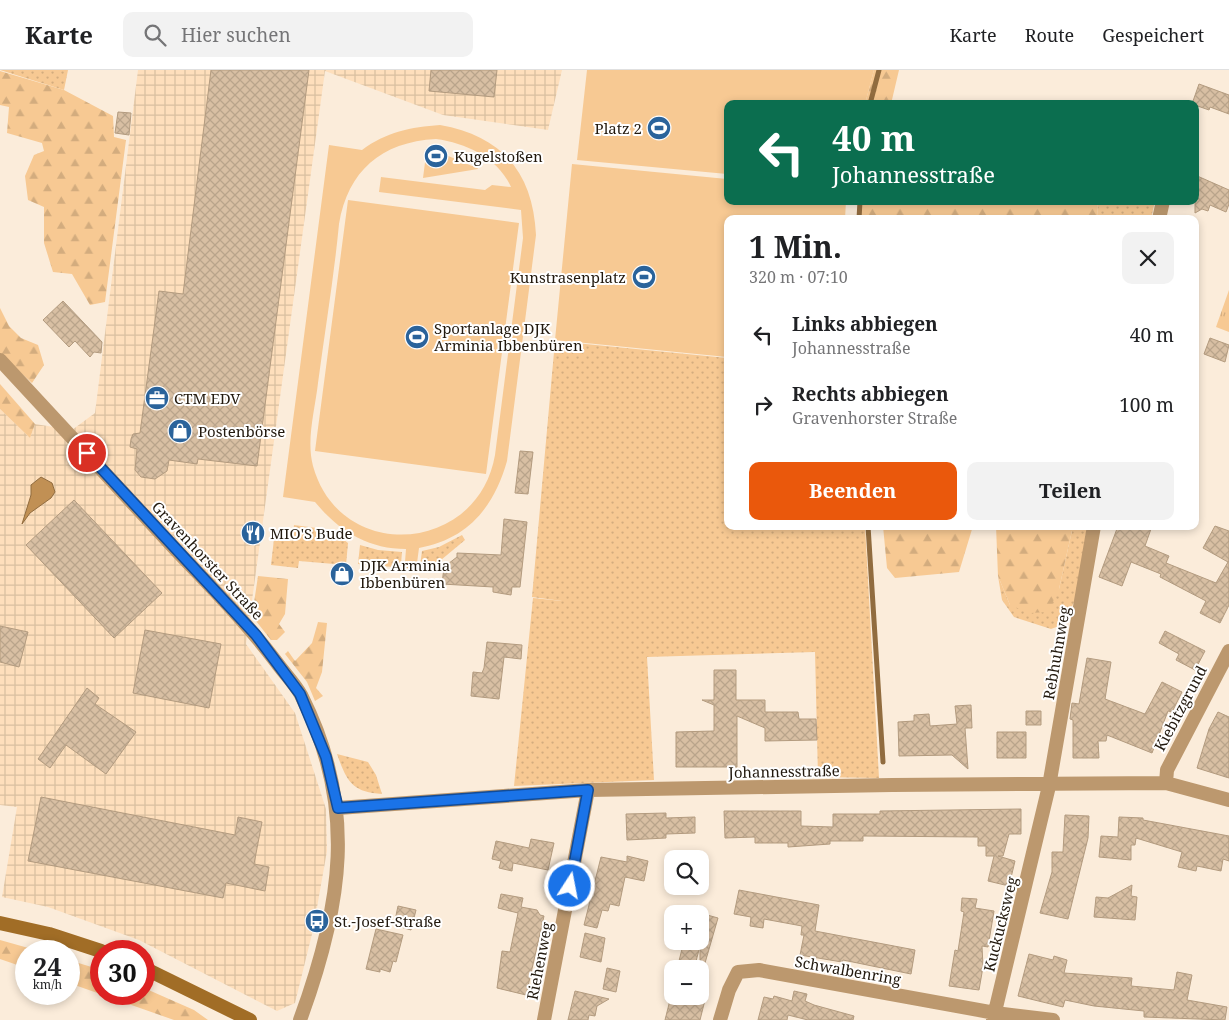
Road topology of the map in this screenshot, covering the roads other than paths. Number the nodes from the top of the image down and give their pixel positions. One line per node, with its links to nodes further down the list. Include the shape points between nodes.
1 (0, 360): 8 (street, Gravenhorster Straße, via 256,635 300,694 326,757)
2 (1093, 530): 5 (street, Rebhuhnweg)
3 (1229, 650): 4 (street, Kiebitzgrund, via 1167,770)
4 (1166, 783): 5 (street, Johannesstraße); 7 (street, Johannesstraße)
5 (1049, 786): 6 (street, Johannesstraße); 12 (street, Kuckucksweg)
6 (588, 790): 8 (street, Johannesstraße); 15 (street, Riehenweg)
7 (1229, 800)
8 (338, 808): 14 (street, Gravenhorster Straße, via 339,854 330,923)
9 (0, 923): 10 (main road, via 49,934)
10 (90, 948)
11 (155, 973): 13 (main road)
12 (994, 1016): 16 (street, Schwalbenring, via 759,970 738,972); 17 (street)
13 (250, 1020)
14 (300, 1020)
15 (544, 1020)
16 (720, 1020)
17 (1053, 1020)

